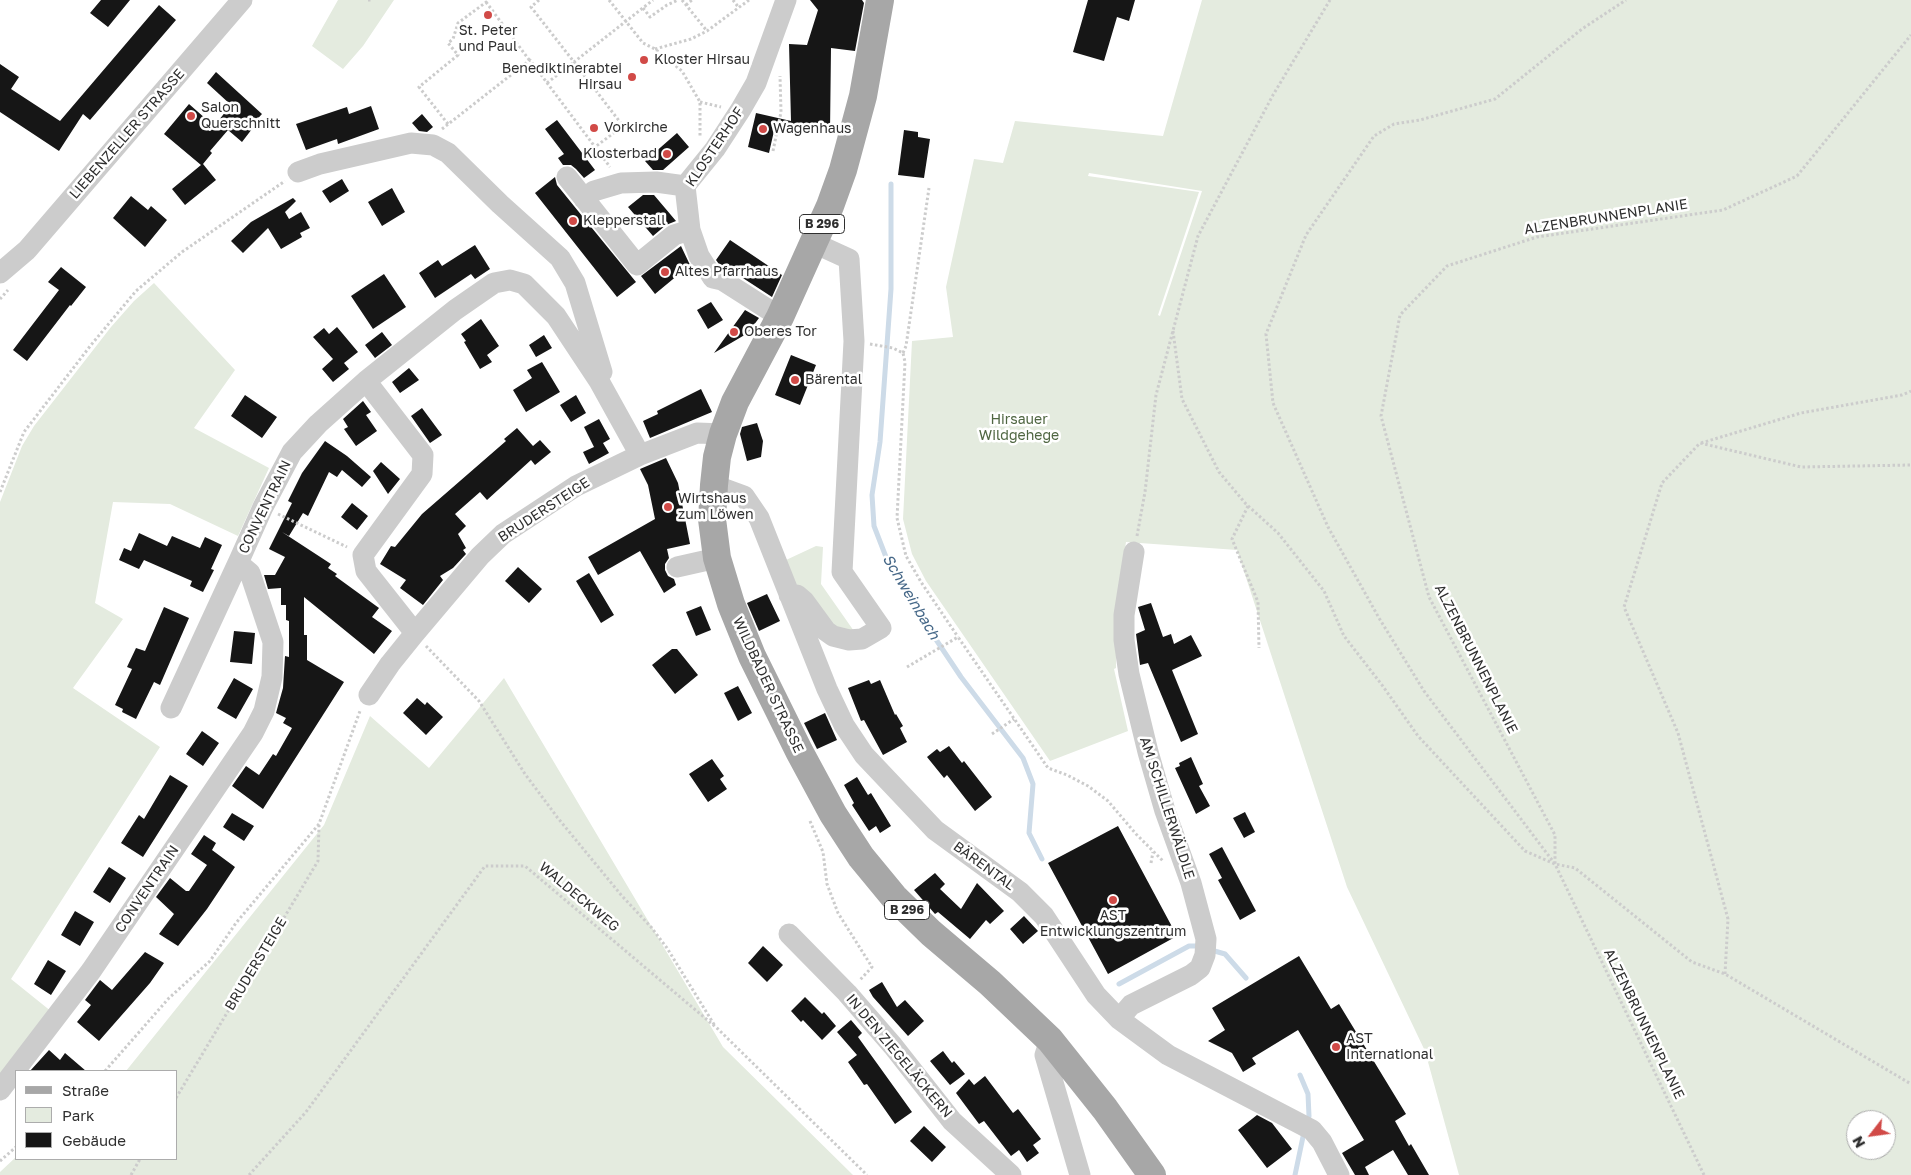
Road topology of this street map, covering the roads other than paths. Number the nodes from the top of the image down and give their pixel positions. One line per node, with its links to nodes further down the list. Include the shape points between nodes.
1 (242, 0): 10 (street, LIEBENZELLER STRASSE, via 27,250)
2 (786, 0): 6 (street, KLOSTERHOF, via 756,83)
3 (880, 0): 9 (main road, WILDBADER STRASSE / B 296, via 870,64 852,135 833,197)
4 (298, 172): 13 (street, via 412,143 433,145 448,153 560,258 575,283 586,316 603,376)
5 (567, 177): 7 (street)
6 (685, 186): 7 (street, via 620,182 594,191); 8 (street, KLOSTERHOF)
7 (584, 199): 8 (street, via 637,265 674,235)
8 (690, 230): 11 (street, KLOSTERHOF, via 699,256 713,278 722,280)
9 (814, 243): 11 (main road, WILDBADER STRASSE / B 296); 21 (street, via 849,259 854,341 842,572 880,628 862,640 834,636 804,600)
10 (3, 269)
11 (780, 317): 14 (main road, WILDBADER STRASSE / B 296, via 735,402)
12 (366, 381): 13 (street, CONVENTRAIN, via 486,288 510,280 524,284 556,316); 19 (street, CONVENTRAIN, via 292,452); 22 (street, via 423,455 422,474 363,555 366,571)
13 (599, 381): 15 (street, CONVENTRAIN)
14 (723, 434): 15 (street, BRUDERSTEIGE, via 698,433); 16 (main road, WILDBADER STRASSE / B 296)
15 (640, 455): 22 (street, BRUDERSTEIGE, via 576,486 503,534 480,556)
16 (714, 486): 18 (main road, WILDBADER STRASSE / B 296, via 712,519); 21 (street, BÄRENTAL, via 744,496 758,518)
17 (1134, 552): 26 (street, AM SCHILLERWÄLDLE, via 1124,615 1129,674 1165,810 1191,882 1205,947 1200,968 1131,1004)
18 (717, 558): 20 (street); 27 (main road, WILDBADER STRASSE / B 296, via 752,656 799,752 861,857 918,921)
19 (238, 563): 24 (street); 28 (street, CONVENTRAIN, via 250,572 273,642 272,677 264,710 253,732 91,971)
20 (677, 567)
21 (788, 594): 26 (street, BÄRENTAL, via 827,689 844,725 864,755 935,830 1020,892 1044,916 1096,995)
22 (419, 638): 23 (street, BRUDERSTEIGE, via 390,664)
23 (369, 696)
24 (171, 708)
25 (789, 934): 31 (street, IN DEN ZIEGELÄCKERN, via 894,1046 952,1121)
26 (1119, 1019): 34 (street, BÄRENTAL, via 1168,1055 1306,1126 1322,1142)
27 (1050, 1040): 32 (street, via 1045,1055); 33 (main road, WILDBADER STRASSE / B 296)
28 (15, 1070)
29 (15, 1070): 30 (street, CONVENTRAIN)
30 (0, 1090)
31 (1011, 1175)
32 (1080, 1175)
33 (1152, 1175)
34 (1339, 1175)

